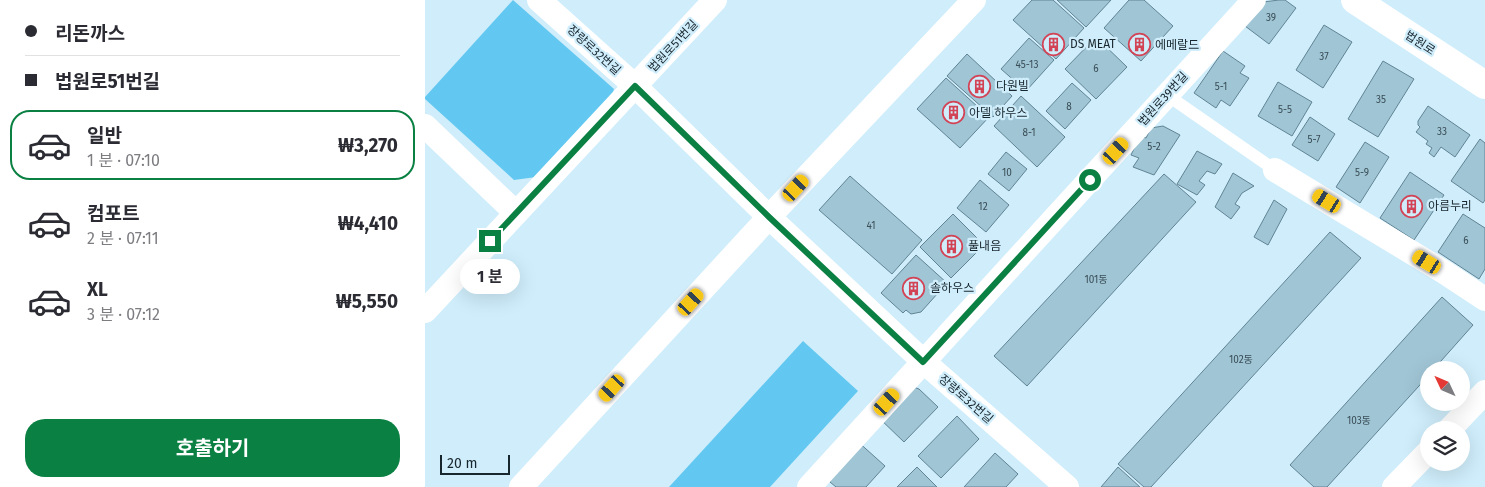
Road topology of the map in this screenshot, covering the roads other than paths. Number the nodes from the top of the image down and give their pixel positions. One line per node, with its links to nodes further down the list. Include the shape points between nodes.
1 (539, 0): 6 (street, 장량로32번길)
2 (715, 0): 6 (street, 법원로51번길)
3 (974, 0): 12 (street)
4 (1254, 0): 8 (street, 법원로39번길)
5 (1355, 0): 7 (main road, 법원로)
6 (635, 86): 11 (street, 법원로51번길); 12 (street, 장량로32번길)
7 (1485, 86)
8 (1167, 95): 10 (lane); 15 (street, 법원로39번길)
9 (425, 126): 11 (street)
10 (1275, 170): 13 (street)
11 (516, 213): 14 (street, 법원로51번길)
12 (769, 217): 15 (street, 장량로32번길); 20 (street)
13 (1485, 299)
14 (425, 311)
15 (923, 362): 19 (street, 법원로39번길); 21 (street, 장량로32번길)
16 (1485, 392): 17 (street)
17 (1458, 421)
18 (1420, 460): 22 (street)
19 (813, 486)
20 (521, 487)
21 (1067, 487)
22 (1394, 487)

